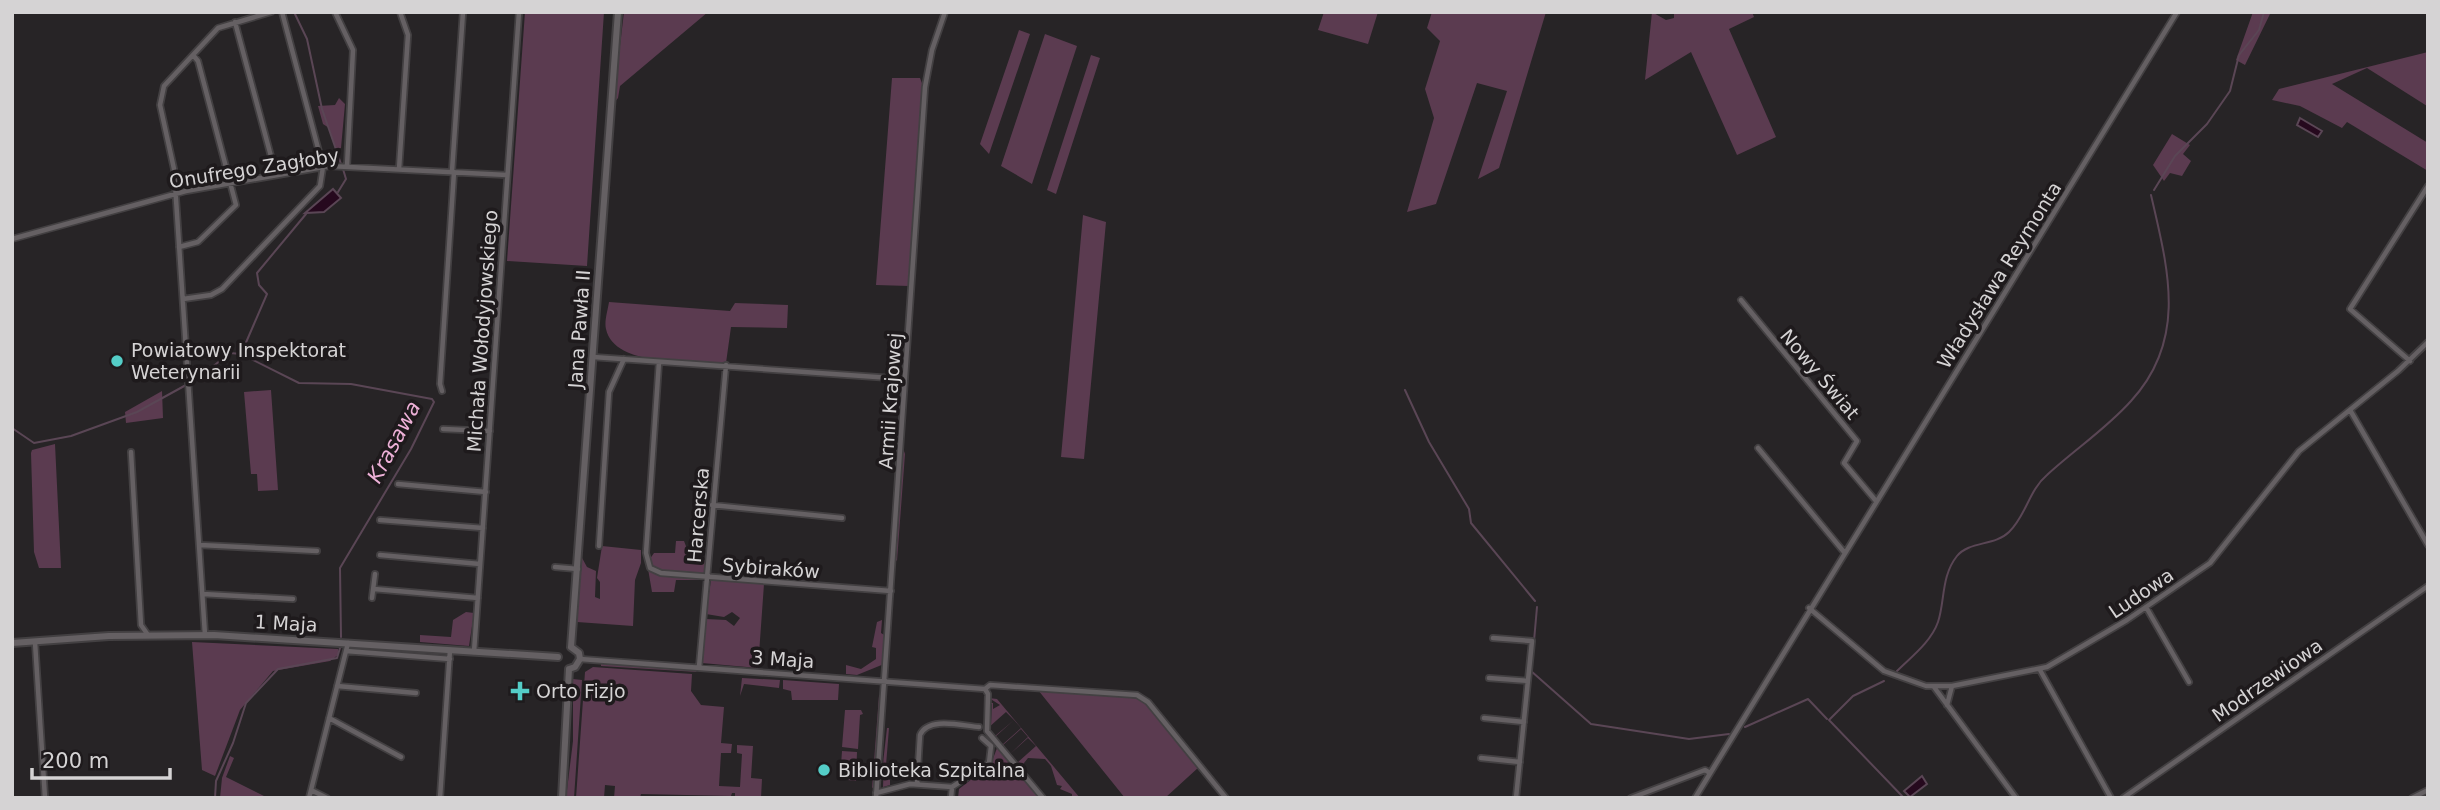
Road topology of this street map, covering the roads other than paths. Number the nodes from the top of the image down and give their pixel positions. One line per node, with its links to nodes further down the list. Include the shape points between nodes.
1 (271, 12): 10 (street)
2 (282, 12): 13 (street)
3 (335, 12): 12 (street, via 353,50)
4 (400, 12): 14 (street, via 408,35)
5 (463, 12): 15 (street)
6 (519, 12): 16 (street, Michała Wołodyjowskiego)
7 (618, 12): 26 (main road, Jana Pawła II)
8 (944, 12): 31 (street, Armii Krajowej, via 926,79)
9 (2177, 12): 40 (street, Władysława Reymonta)
10 (235, 22): 11 (street, via 214,31); 17 (street)
11 (193, 55): 18 (street); 20 (street, via 170,78 160,97)
12 (344, 166): 13 (street, Onufrego Zagłoby); 14 (street, Onufrego Zagłoby)
13 (323, 167): 17 (street, Onufrego Zagłoby); 23 (street, via 320,186 313,195 222,289)
14 (399, 169): 15 (street, Onufrego Zagłoby)
15 (453, 172): 16 (street, Onufrego Zagłoby); 32 (street)
16 (507, 174): 35 (street, Michała Wołodyjowskiego)
17 (275, 175): 18 (street, Onufrego Zagłoby)
18 (230, 184): 20 (street, Onufrego Zagłoby); 22 (street, via 235,207 198,242)
19 (2428, 186): 28 (street, via 2350,309)
20 (176, 194): 21 (street, Onufrego Zagłoby); 22 (street)
21 (12, 239)
22 (179, 247): 23 (street)
23 (183, 299): 45 (street)
24 (1741, 300): 40 (street, Nowy Świat, via 1857,441 1844,463)
25 (2428, 342): 28 (street, Ludowa)
26 (593, 357): 27 (street); 53 (main road, Jana Pawła II)
27 (624, 359): 29 (street); 47 (street, via 609,392)
28 (2410, 361): 33 (street, Ludowa)
29 (659, 362): 30 (street); 55 (street, Sybiraków, via 646,553 650,568 661,573)
30 (726, 365): 31 (street); 41 (street, Harcerska)
31 (905, 379): 58 (street, Armii Krajowej)
32 (442, 391)
33 (2350, 410): 46 (street); 63 (street, Ludowa, via 2290,461 2210,563)
34 (443, 429): 35 (street)
35 (489, 431): 39 (street, Michała Wołodyjowskiego)
36 (1758, 448): 49 (street)
37 (131, 453): 65 (street, via 141,625)
38 (398, 484): 39 (street)
39 (486, 492): 44 (street, Michała Wołodyjowskiego)
40 (1876, 501): 49 (street, Władysława Reymonta)
41 (712, 505): 42 (street); 55 (street, Harcerska)
42 (842, 518)
43 (380, 520): 44 (street)
44 (483, 528): 51 (street, Michała Wołodyjowskiego)
45 (200, 545): 48 (street); 59 (street)
46 (2428, 545)
47 (599, 546)
48 (317, 551)
49 (1843, 552): 64 (street, Władysława Reymonta)
50 (380, 555): 51 (street)
51 (481, 564): 62 (street, Michała Wołodyjowskiego)
52 (555, 567): 53 (street)
53 (578, 569): 71 (main road, Jana Pawła II)
54 (375, 574): 57 (street)
55 (706, 577): 58 (street, Sybiraków); 78 (street, Harcerska)
56 (2428, 586): 118 (street, Modrzewiowa)
57 (374, 589): 61 (street); 62 (street)
58 (891, 591): 82 (street, Armii Krajowej)
59 (203, 594): 60 (street); 66 (street)
60 (293, 598)
61 (372, 598)
62 (478, 598): 74 (street, Michała Wołodyjowskiego)
63 (2146, 607): 80 (street, Ludowa); 84 (street)
64 (1809, 608): 87 (street, Ludowa, via 1884,671); 99 (street, Władysława Reymonta)
65 (148, 635): 66 (main road, 1 Maja); 68 (main road, 1 Maja)
66 (205, 635): 70 (main road, 1 Maja)
67 (1493, 638): 83 (street, via 1532,642)
68 (35, 641): 69 (main road, 1 Maja); 105 (street)
69 (12, 643)
70 (348, 643): 72 (main road, 1 Maja); 73 (street)
71 (571, 647): 75 (main road, via 562,649); 77 (main road)
72 (450, 650): 74 (main road, 1 Maja); 76 (street)
73 (346, 652): 76 (street); 85 (street)
74 (474, 652): 75 (main road, 1 Maja)
75 (558, 657): 79 (main road)
76 (450, 659): 108 (street)
77 (580, 659): 78 (street, 3 Maja); 79 (main road)
78 (699, 667): 82 (street, 3 Maja)
79 (569, 669): 109 (main road)
80 (2040, 670): 86 (street, Ludowa); 117 (street)
81 (1489, 678): 83 (street)
82 (884, 681): 88 (street, 3 Maja); 104 (street, Armii Krajowej)
83 (1528, 681): 93 (street)
84 (2189, 682)
85 (337, 686): 89 (street); 91 (street)
86 (1952, 686): 87 (street, Ludowa); 90 (street)
87 (1934, 687): 90 (street)
88 (985, 689): 111 (street, via 987,731); 112 (street, 3 Maja, via 990,685 1143,697)
89 (416, 693)
90 (1947, 705): 116 (street)
91 (329, 718): 96 (street); 102 (street)
92 (1485, 718): 93 (street)
93 (1524, 722): 98 (street)
94 (979, 727): 100 (street, via 932,724 924,728)
95 (982, 738): 101 (street, via 991,746 989,763)
96 (401, 757)
97 (1481, 758): 98 (street)
98 (1520, 762): 113 (street)
99 (1710, 774): 114 (street, via 1705,770); 115 (street, Władysława Reymonta)
100 (917, 784): 101 (street, Armii Krajowej); 104 (street, Armii Krajowej)
101 (952, 787): 110 (street)
102 (311, 790): 106 (street); 107 (street)
103 (2428, 790): 119 (street)
104 (876, 795)
105 (44, 798)
106 (309, 798)
107 (327, 798)
108 (440, 798)
109 (562, 798)
110 (951, 798)
111 (1043, 798)
112 (1226, 798)
113 (1516, 798)
114 (1631, 798)
115 (1695, 798)
116 (2016, 798)
117 (2110, 798)
118 (2123, 798)
119 (2412, 798)

